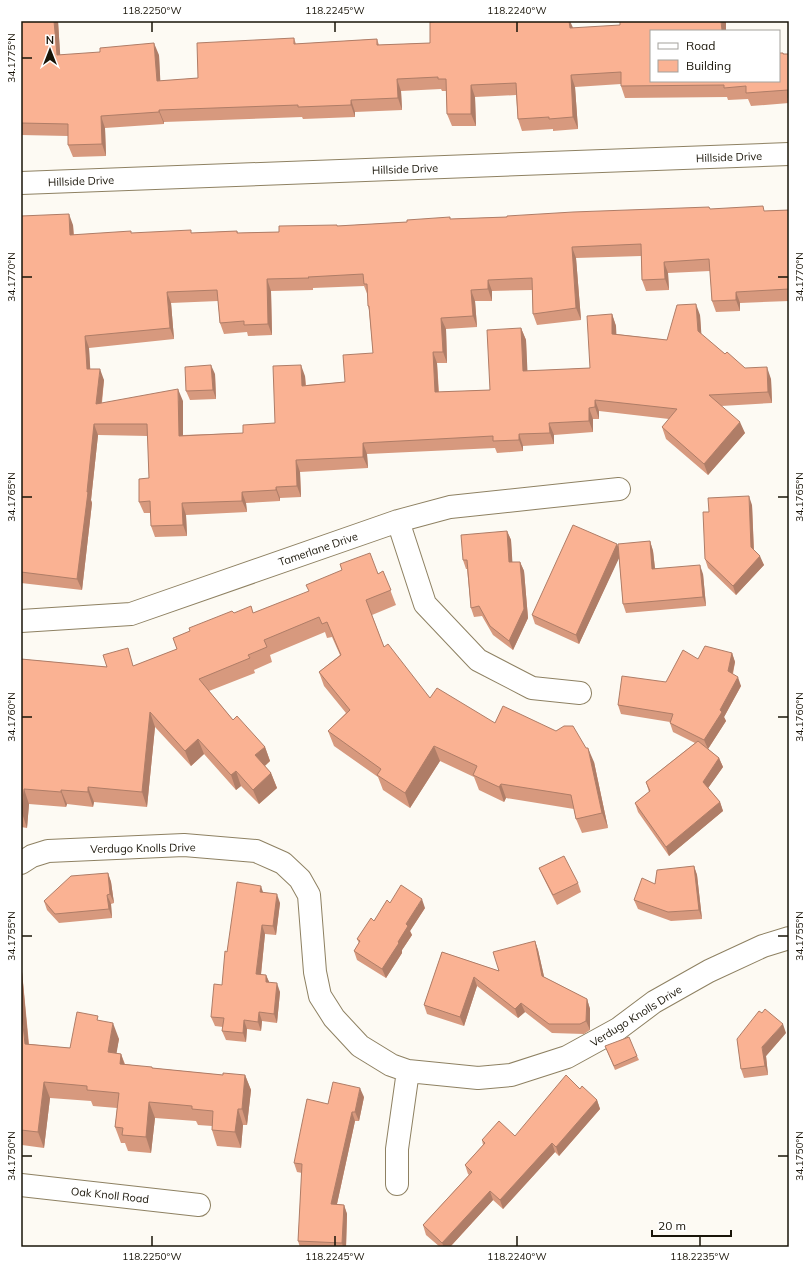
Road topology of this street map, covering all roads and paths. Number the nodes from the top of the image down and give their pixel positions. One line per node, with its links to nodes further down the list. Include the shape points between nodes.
1 (789, 154): 2 (street, Hillside Drive)
2 (21, 183)
3 (619, 489): 4 (street, Tamerlane Drive, via 450,508)
4 (398, 521): 5 (street, Tamerlane Drive, via 131,614); 6 (street, via 425,604 478,660 532,688)
5 (21, 621)
6 (580, 693)
7 (21, 863): 9 (street, Verdugo Knolls Drive, via 48,851 184,845 256,851 283,863 300,879 309,895 315,972 320,996 334,1018 360,1046 391,1065)
8 (789, 938): 9 (street, Verdugo Knolls Drive, via 763,946 709,971 654,1002 618,1029 567,1057 510,1075 478,1078)
9 (408, 1071): 10 (street, via 397,1149)
10 (397, 1184)
11 (21, 1185): 12 (street, Oak Knoll Road)
12 (199, 1205)

